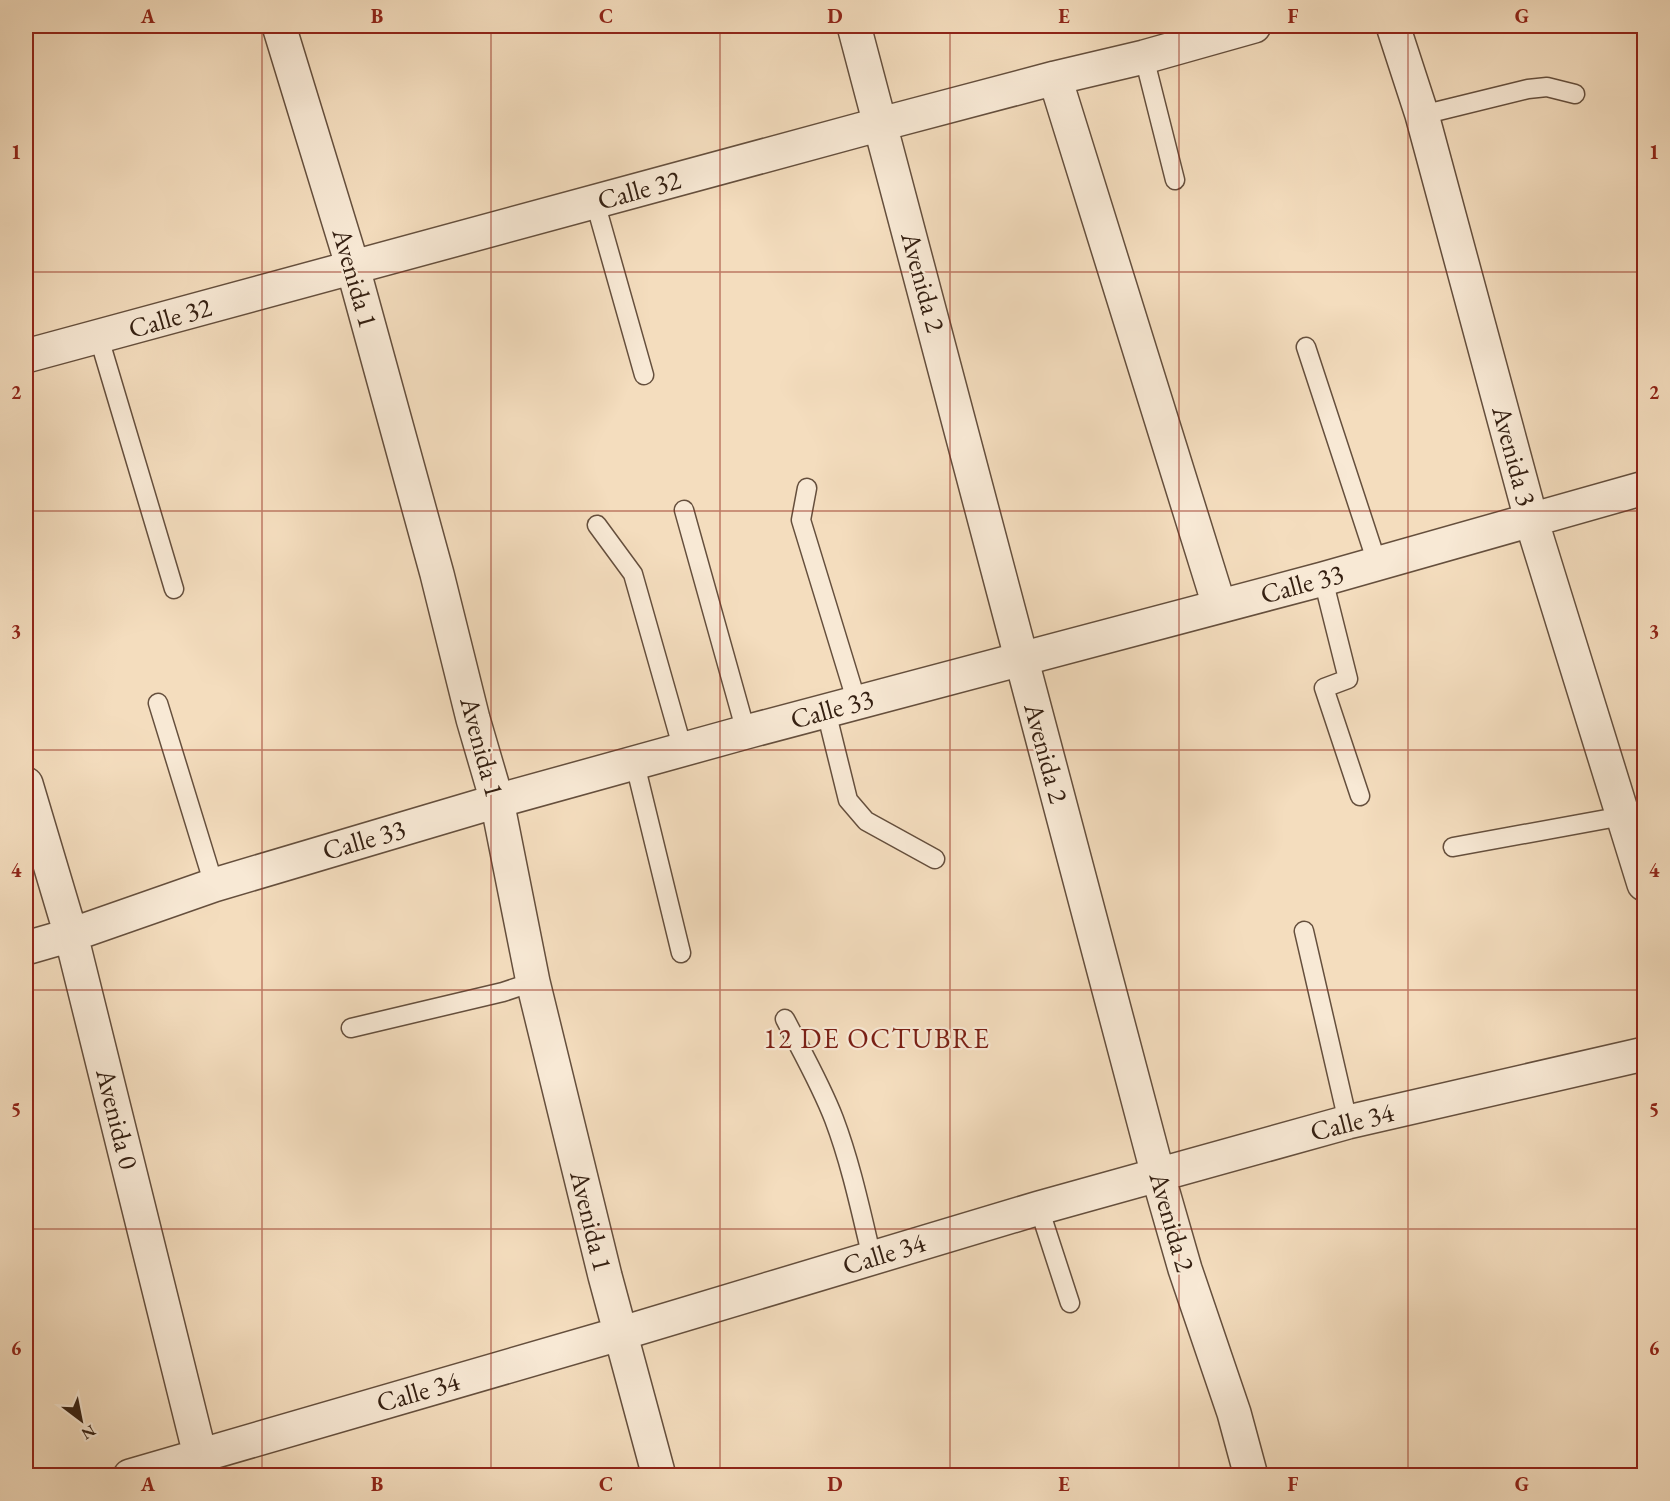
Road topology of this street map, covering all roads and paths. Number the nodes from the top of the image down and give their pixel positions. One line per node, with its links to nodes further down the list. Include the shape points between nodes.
1 (279, 26): 12 (street, Avenida 1)
2 (854, 26): 9 (street, Avenida 2)
3 (1254, 26): 5 (street, Calle 32)
4 (1393, 26): 8 (street, Avenida 3)
5 (1144, 57): 6 (street, Calle 32); 10 (lane)
6 (1055, 78): 9 (street, Calle 32); 25 (street)
7 (1575, 94): 8 (lane, via 1547,87 1528,89)
8 (1422, 115): 20 (street, Avenida 3)
9 (881, 124): 11 (street, Calle 32); 26 (street, Avenida 2)
10 (1175, 180)
11 (595, 202): 12 (street, Calle 32); 16 (lane)
12 (354, 268): 13 (street, Calle 32); 34 (street, Avenida 1)
13 (99, 338): 15 (street, Calle 32); 24 (lane)
14 (1306, 347): 22 (lane)
15 (26, 356)
16 (644, 375)
17 (807, 488): 28 (lane, via 801,520)
18 (1644, 488): 20 (street, Calle 33)
19 (684, 510): 29 (lane)
20 (1532, 519): 22 (street, Calle 33); 35 (street, Avenida 3)
21 (597, 525): 30 (lane, via 633,574)
22 (1377, 563): 23 (street, Calle 33)
23 (1323, 579): 25 (street, Calle 33); 33 (lane, via 1348,679 1324,688)
24 (174, 589)
25 (1219, 605): 26 (street, Calle 33)
26 (1021, 660): 28 (street, Calle 33); 49 (street, Avenida 2)
27 (158, 703): 39 (lane)
28 (841, 707): 29 (street, Calle 33); 37 (lane, via 848,800 866,821)
29 (746, 732): 30 (street, Calle 33)
30 (683, 750): 31 (street, Calle 33)
31 (635, 764): 34 (street, Calle 33); 43 (lane)
32 (26, 784): 41 (street, Avenida 0)
33 (1360, 796)
34 (496, 801): 39 (street, Calle 33); 44 (street, Avenida 1)
35 (1623, 816): 36 (lane); 38 (street, Avenida 3)
36 (1453, 847)
37 (935, 859)
38 (1644, 884)
39 (214, 885): 41 (street, Calle 33)
40 (1304, 931): 48 (lane)
41 (71, 935): 42 (street, Calle 33); 54 (street, Avenida 0)
42 (26, 948)
43 (681, 953)
44 (533, 982): 46 (lane); 53 (street, Avenida 1)
45 (785, 1019): 51 (lane, via 834,1119)
46 (351, 1028)
47 (1644, 1054): 48 (street, Calle 34)
48 (1348, 1122): 49 (street, Calle 34)
49 (1158, 1175): 50 (street, Calle 34); 57 (street, Avenida 2)
50 (1039, 1208): 51 (street, Calle 34); 52 (lane)
51 (872, 1258): 53 (street, Calle 34)
52 (1070, 1303)
53 (619, 1334): 54 (street, Calle 34); 56 (street, Avenida 1)
54 (200, 1455): 55 (street, Calle 34)
55 (130, 1476)
56 (659, 1476)
57 (1251, 1476)

